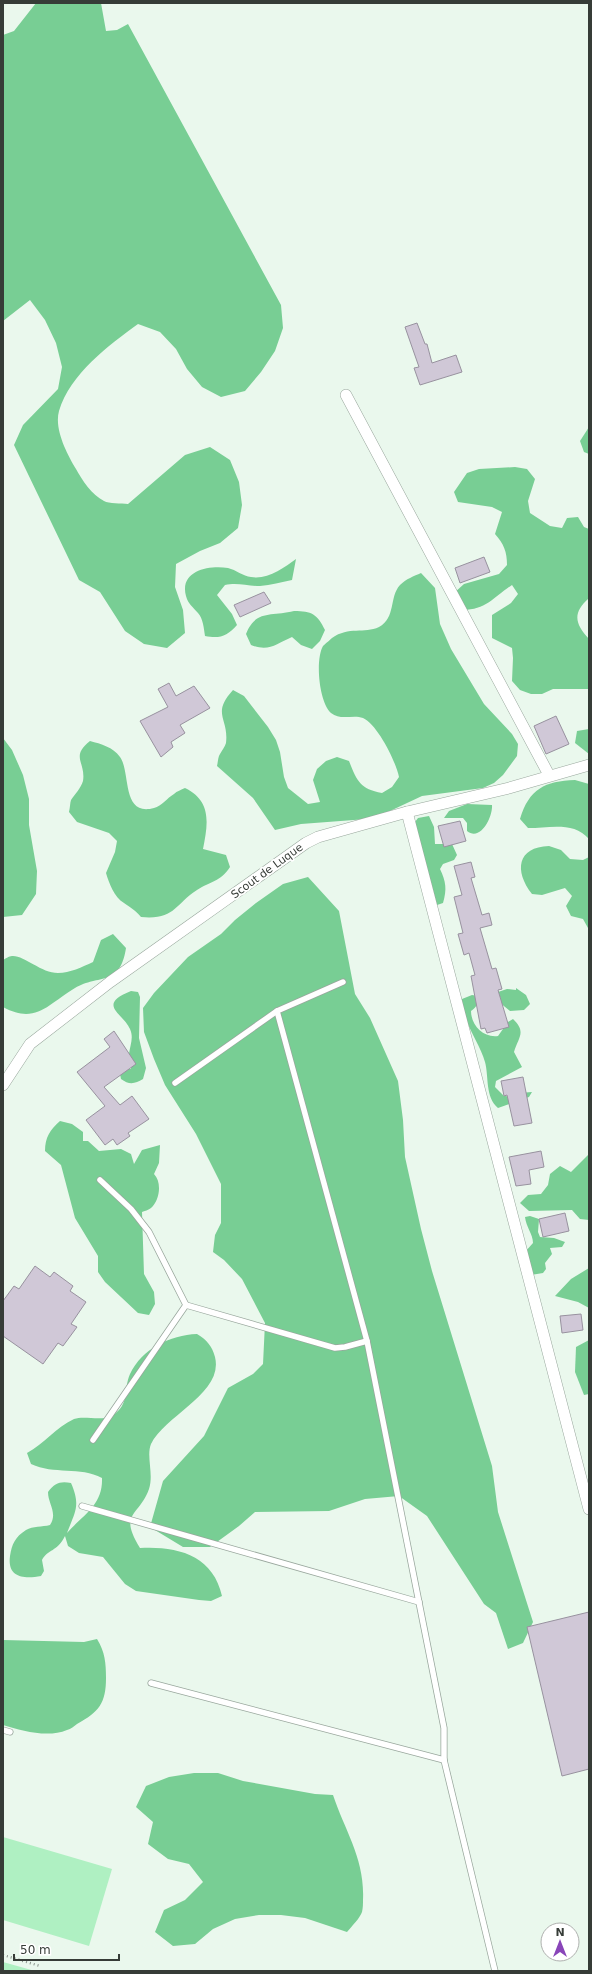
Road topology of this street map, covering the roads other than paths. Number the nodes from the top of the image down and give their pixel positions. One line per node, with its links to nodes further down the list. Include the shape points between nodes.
1 (346, 395): 3 (street)
2 (589, 765): 3 (street, Scout de Luque)
3 (549, 775): 4 (street, Scout de Luque, via 508,788)
4 (407, 812): 8 (street, Scout de Luque, via 318,837 293,851 110,982 30,1044); 14 (street)
5 (343, 982): 6 (lane)
6 (277, 1011): 7 (lane); 11 (lane)
7 (175, 1083)
8 (3, 1085)
9 (100, 1180): 10 (lane, via 131,1209 149,1232)
10 (186, 1305): 11 (lane, via 335,1348); 12 (lane)
11 (366, 1341): 15 (lane)
12 (93, 1440)
13 (82, 1506): 15 (lane)
14 (589, 1509)
15 (419, 1602): 19 (lane, via 444,1728)
16 (151, 1684): 19 (lane)
17 (3, 1730): 18 (lane)
18 (10, 1732)
19 (444, 1760): 20 (lane)
20 (495, 1971)

